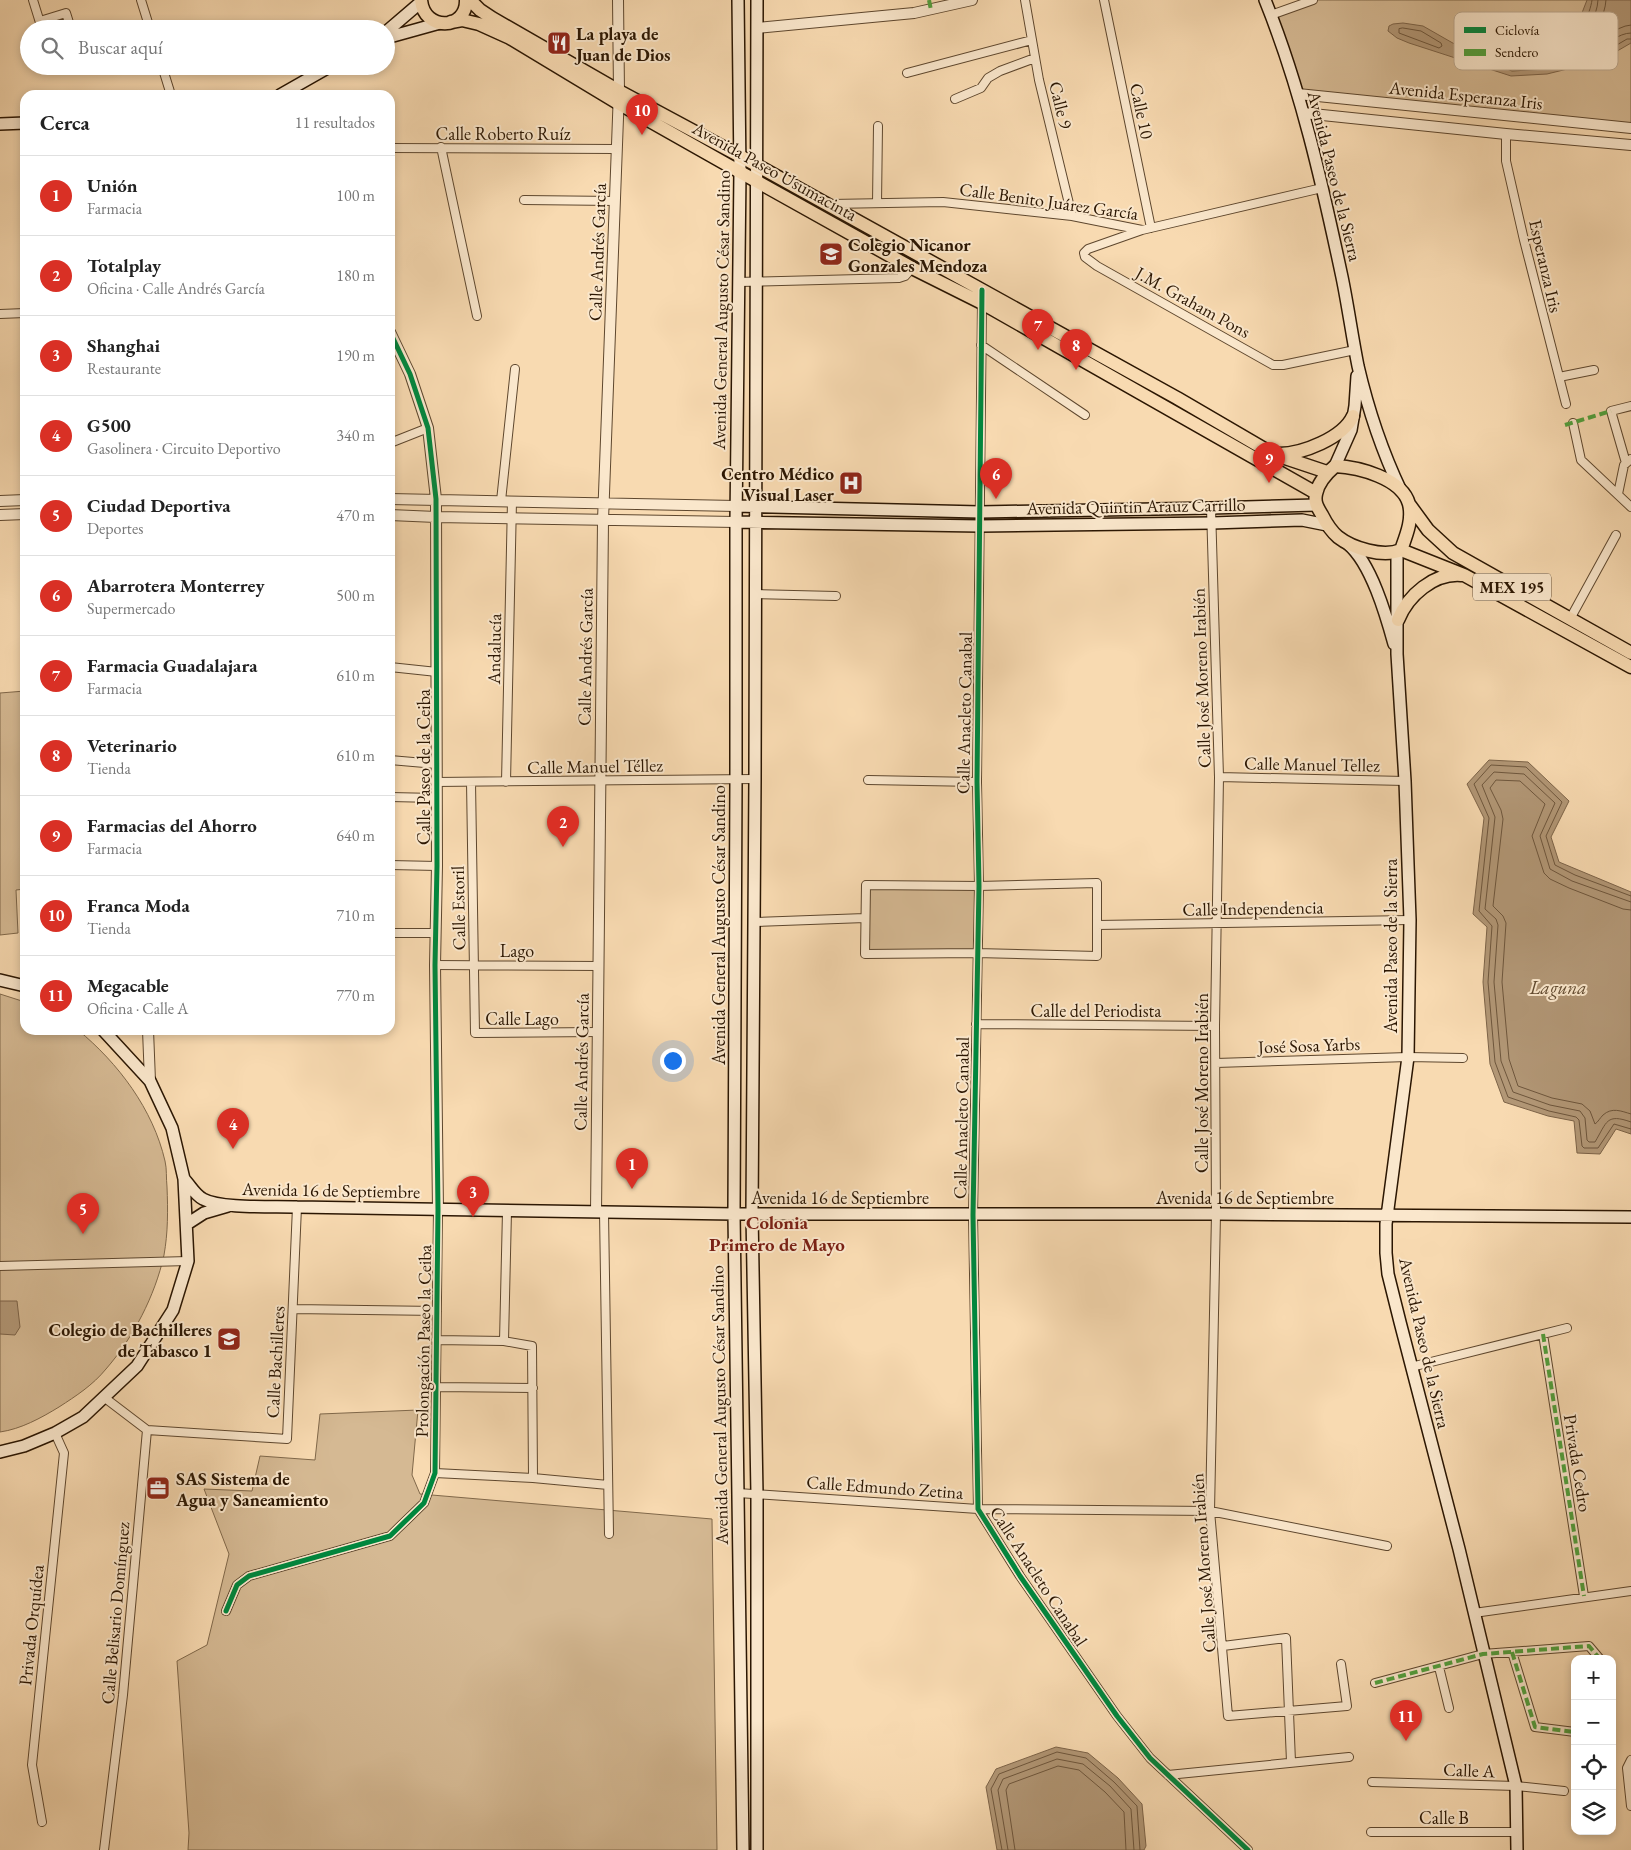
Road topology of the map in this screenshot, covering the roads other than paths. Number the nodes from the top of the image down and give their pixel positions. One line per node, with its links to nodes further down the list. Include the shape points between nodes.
1 (33, 0): 14 (street)
2 (141, 0): 17 (street)
3 (468, 0): 18 (main road, Avenida Paseo Usumacinta, via 458,18); 30 (main road, Avenida Paseo Usumacinta)
4 (618, 0): 30 (street, Calle Andrés García)
5 (738, 0): 42 (main road, Avenida General Augusto César Sandino)
6 (757, 0): 20 (main road, Avenida General Augusto César Sandino)
7 (972, 0): 20 (street, via 914,13)
8 (1025, 0): 22 (street, Calle 9)
9 (1104, 0): 52 (street, Calle 10)
10 (1265, 0): 13 (main road, Avenida Paseo de la Sierra)
11 (1313, 0): 13 (street)
12 (421, 1): 18 (main road, via 424,14 434,22); 19 (main road)
13 (1271, 15): 29 (main road, Avenida Paseo de la Sierra)
14 (39, 20)
15 (51, 20): 16 (street, via 66,13)
16 (68, 20)
17 (147, 20)
18 (445, 23): 21 (main road); 30 (main road, Avenida Paseo Usumacinta, via 462,20 479,24)
19 (395, 24)
20 (757, 28): 43 (main road, Avenida General Augusto César Sandino)
21 (395, 36)
22 (1032, 40): 23 (street, Calle 9); 24 (street)
23 (1035, 58): 31 (street, via 1003,70 986,80 981,88); 51 (street, Calle 9)
24 (907, 73)
25 (165, 75): 27 (street)
26 (315, 75): 28 (main road)
27 (169, 90)
28 (289, 90)
29 (1298, 94): 32 (main road, Avenida Paseo de la Sierra); 36 (street, Avenida Esperanza Iris)
30 (618, 97): 41 (street, Calle Andrés García); 42 (main road, Avenida Paseo Usumacinta); 44 (main road, Avenida Paseo Usumacinta)
31 (955, 100)
32 (1303, 113): 37 (street, Avenida Esperanza Iris); 46 (main road, Avenida Paseo de la Sierra)
33 (20, 123): 34 (main road)
34 (0, 124)
35 (878, 126): 49 (street)
36 (1631, 128)
37 (1506, 134): 38 (street, Avenida Esperanza Iris); 68 (street, Esperanza Iris, via 1506,161)
38 (1631, 146)
39 (441, 147): 40 (street, Calle Roberto Ruíz); 41 (street, Calle Roberto Ruíz); 61 (street)
40 (395, 148)
41 (616, 149): 48 (street, Calle Andrés García)
42 (740, 156): 43 (main road, Avenida Paseo Usumacinta); 44 (main road, Avenida General Augusto César Sandino)
43 (756, 165): 45 (main road, Avenida General Augusto César Sandino); 50 (main road, Avenida Paseo Usumacinta)
44 (740, 172): 45 (main road, Avenida Paseo Usumacinta); 55 (main road, Avenida General Augusto César Sandino)
45 (756, 180): 54 (main road, Avenida Paseo Usumacinta); 56 (main road, Avenida General Augusto César Sandino)
46 (1322, 188): 52 (street, Calle Benito Juárez García); 64 (main road, Avenida Paseo de la Sierra)
47 (524, 200): 48 (street)
48 (615, 201): 88 (street, Calle Andrés García)
49 (878, 203): 50 (street, Calle Benito Juárez García); 51 (street, Calle Benito Juárez García, via 943,202)
50 (827, 204): 57 (main road, Avenida Paseo Usumacinta)
51 (1072, 216): 53 (street, Calle Benito Juárez García)
52 (1152, 228): 53 (street, Calle Benito Juárez García)
53 (1142, 230): 64 (street, J.M. Graham Pons, via 1090,248 1085,251 1085,257 1273,365)
54 (912, 268): 56 (street, via 899,278); 58 (main road, Avenida Paseo Usumacinta)
55 (739, 282): 56 (street); 90 (main road, Avenida General Augusto César Sandino)
56 (756, 282): 91 (main road, Avenida General Augusto César Sandino)
57 (982, 290): 58 (street, Calle Anacleto Canabal); 76 (main road, Avenida Paseo Usumacinta)
58 (982, 303): 63 (street, Calle Anacleto Canabal); 83 (main road, Avenida Paseo Usumacinta)
59 (20, 313): 60 (street)
60 (0, 314)
61 (477, 316)
62 (395, 342): 74 (street, Calle Paseo de la Ceiba, via 410,374)
63 (981, 345): 71 (street); 94 (street, Calle Anacleto Canabal)
64 (1356, 350): 65 (main road, Avenida Paseo de la Sierra)
65 (1358, 364): 72 (main road, Avenida Paseo de la Sierra); 79 (main road, Avenida Paseo de la Sierra, via 1376,429)
66 (515, 369): 86 (street)
67 (1594, 370): 68 (street)
68 (1559, 376): 69 (street, Esperanza Iris)
69 (1566, 404)
70 (1631, 406): 77 (street, via 1611,411)
71 (1085, 415)
72 (1354, 416): 76 (main road, via 1346,428 1310,447 1280,454); 78 (main road, Avenida Paseo de la Sierra)
73 (1574, 423): 80 (street, via 1581,460)
74 (428, 428): 75 (street); 82 (street, Calle Paseo de la Ceiba)
75 (395, 441)
76 (1270, 452): 78 (main road, Avenida Paseo Usumacinta)
77 (1628, 461): 80 (street)
78 (1331, 469): 79 (main road, via 1351,467 1365,471 1383,478); 83 (main road, via 1320,483)
79 (1402, 492): 89 (main road)
80 (1618, 494): 92 (street)
81 (395, 499): 82 (street, Avenida Quintin Arauz Carrillo)
82 (436, 499): 86 (street, Avenida Quintin Arauz Carrillo); 98 (street, Calle Paseo de la Ceiba)
83 (1316, 499): 93 (main road, Avenida Quintin Arauz Carrillo); 104 (main road)
84 (20, 500): 85 (street)
85 (0, 501)
86 (501, 501): 87 (street, Avenida Quintin Arauz Carrillo)
87 (512, 501): 88 (street, Avenida Quintin Arauz Carrillo); 99 (street, Andalucía)
88 (603, 504): 90 (street, Avenida Quintin Arauz Carrillo); 100 (street, Calle Andrés García)
89 (1409, 504): 108 (main road, via 1409,526); 112 (main road, MEX 195, via 1428,530 1453,553)
90 (736, 506): 91 (main road, Avenida Quintin Arauz Carrillo); 101 (main road, Avenida General Augusto César Sandino)
91 (756, 506): 94 (main road, Avenida Quintin Arauz Carrillo); 102 (main road, Avenida General Augusto César Sandino)
92 (1631, 506)
93 (1211, 508): 94 (main road, Avenida Quintin Arauz Carrillo); 103 (street, Calle José Moreno Irabién)
94 (980, 512): 105 (street, Calle Anacleto Canabal)
95 (20, 514): 97 (street)
96 (395, 514): 98 (street)
97 (0, 515)
98 (436, 517): 99 (street); 118 (street, Calle Paseo de la Ceiba)
99 (512, 517): 100 (street); 129 (street, Andalucía)
100 (603, 520): 101 (street); 125 (street, Calle Andrés García)
101 (736, 522): 102 (main road, Avenida Quintin Arauz Carrillo); 123 (main road, Avenida General Augusto César Sandino)
102 (756, 523): 105 (main road, Avenida Quintin Arauz Carrillo); 110 (main road, Avenida General Augusto César Sandino)
103 (1212, 523): 104 (main road, Avenida Quintin Arauz Carrillo, via 1302,520); 105 (main road, Avenida Quintin Arauz Carrillo); 121 (street, Calle José Moreno Irabién)
104 (1327, 524): 107 (main road)
105 (980, 526): 130 (street, Calle Anacleto Canabal)
106 (1616, 535): 112 (street)
107 (1347, 543): 108 (main road, via 1373,550); 115 (main road, Avenida Paseo de la Sierra, via 1363,563 1375,587)
108 (1399, 551): 109 (main road, MEX 195); 113 (main road, Avenida Paseo de la Sierra)
109 (1464, 575): 113 (main road, via 1429,583 1409,600); 116 (main road, MEX 195)
110 (756, 594): 111 (street); 122 (main road, Avenida General Augusto César Sandino)
111 (836, 596)
112 (1570, 619): 114 (main road, MEX 195)
113 (1398, 620): 115 (main road, Avenida Paseo de la Sierra)
114 (1631, 653)
115 (1397, 654): 126 (main road, Avenida Paseo de la Sierra)
116 (1631, 666)
117 (395, 668): 118 (street)
118 (437, 672): 120 (street, Calle Paseo de la Ceiba)
119 (395, 760): 120 (street)
120 (436, 764): 127 (street, Calle Paseo de la Ceiba)
121 (1219, 777): 126 (street, Calle Manuel Tellez); 139 (street, Calle José Moreno Irabién)
122 (755, 778): 123 (street, Calle Manuel Téllez); 138 (main road, Avenida General Augusto César Sandino)
123 (736, 779): 125 (street, Calle Manuel Téllez); 165 (main road, Avenida General Augusto César Sandino)
124 (868, 780): 130 (street)
125 (600, 781): 129 (street, Calle Manuel Téllez); 146 (street, Calle Andrés García)
126 (1405, 781): 137 (main road, Avenida Paseo de la Sierra)
127 (436, 782): 128 (street, Calle Manuel Téllez); 132 (street, Calle Paseo de la Ceiba)
128 (472, 782): 129 (street, Calle Manuel Téllez); 145 (street, Calle Estoril)
129 (506, 782)
130 (977, 782): 135 (street, Calle Anacleto Canabal)
131 (395, 798): 132 (street)
132 (436, 798): 134 (street, Calle Paseo de la Ceiba)
133 (395, 865): 134 (street)
134 (437, 866): 142 (street, Calle Paseo de la Ceiba)
135 (979, 886): 136 (street, via 866,885); 140 (street, via 1097,884); 143 (street, Calle Anacleto Canabal)
136 (865, 918): 138 (street); 143 (street, via 865,954)
137 (1410, 920): 139 (street, Calle Independencia); 155 (main road, Avenida Paseo de la Sierra)
138 (755, 922): 166 (main road, Avenida General Augusto César Sandino)
139 (1217, 924): 140 (street, Calle Independencia); 150 (street, Calle José Moreno Irabién)
140 (1097, 925): 143 (street, via 1097,956)
141 (395, 933): 142 (street)
142 (436, 933): 144 (street, Calle Paseo de la Ceiba)
143 (976, 953): 149 (street, Calle Anacleto Canabal)
144 (435, 965): 145 (street, Lago); 162 (street, Calle Paseo de la Ceiba)
145 (474, 966): 146 (street, Lago); 152 (street, Calle Estoril)
146 (599, 966): 151 (street, Calle Andrés García)
147 (0, 980): 148 (main road)
148 (20, 985)
149 (976, 1024): 150 (street, Calle del Periodista); 168 (street, Calle Anacleto Canabal)
150 (1215, 1026): 157 (street, Calle José Moreno Irabién)
151 (598, 1032): 152 (street, Calle Lago); 164 (street, Calle Andrés García)
152 (475, 1033)
153 (108, 1035): 158 (main road)
154 (148, 1035): 158 (street)
155 (1408, 1057): 156 (street, José Sosa Yarbs); 157 (street, José Sosa Yarbs); 169 (main road, Avenida Paseo de la Sierra)
156 (1464, 1058)
157 (1216, 1063): 167 (street, Calle José Moreno Irabién)
158 (150, 1081): 159 (main road, via 172,1128)
159 (184, 1179): 160 (main road, Avenida 16 de Septiembre, via 203,1199); 171 (main road)
160 (229, 1205): 161 (main road, Avenida 16 de Septiembre); 171 (main road, Avenida 16 de Septiembre, via 204,1213)
161 (297, 1207): 162 (main road, Avenida 16 de Septiembre); 174 (street, Calle Bachilleres)
162 (438, 1210): 163 (main road, Avenida 16 de Septiembre); 175 (street, Prolongación Paseo la Ceiba)
163 (507, 1211): 164 (main road, Avenida 16 de Septiembre); 179 (street)
164 (600, 1212): 165 (main road, Avenida 16 de Septiembre); 189 (street, Calle Andrés García)
165 (734, 1214): 166 (main road, Avenida 16 de Septiembre); 190 (main road, Avenida General Augusto César Sandino)
166 (752, 1214): 168 (main road, Avenida 16 de Septiembre); 191 (main road, Avenida General Augusto César Sandino)
167 (1216, 1214): 168 (main road, Avenida 16 de Septiembre); 169 (main road, Avenida 16 de Septiembre); 193 (street, Calle José Moreno Irabién)
168 (973, 1215): 192 (street, Calle Anacleto Canabal)
169 (1387, 1215): 170 (main road, Avenida 16 de Septiembre); 180 (main road, Avenida Paseo de la Sierra, via 1387,1263)
170 (1631, 1217)
171 (188, 1224): 172 (main road)
172 (188, 1261): 173 (street); 183 (main road, via 173,1310 137,1366)
173 (0, 1266)
174 (293, 1309): 175 (street); 184 (street, Calle Bachilleres, via 287,1439)
175 (437, 1311): 178 (street, Prolongación Paseo la Ceiba)
176 (1566, 1328): 177 (street)
177 (1543, 1334): 180 (street); 197 (street, Privada Cedro)
178 (436, 1340): 179 (street); 181 (street, Prolongación Paseo la Ceiba)
179 (504, 1341): 182 (street, via 532,1346)
180 (1411, 1367): 199 (main road, Avenida Paseo de la Sierra)
181 (437, 1387): 182 (street); 187 (street, Prolongación Paseo la Ceiba)
182 (533, 1388): 188 (street)
183 (105, 1398): 184 (street); 185 (main road, via 83,1417)
184 (147, 1430): 221 (street, Calle Belisario Domínguez, via 123,1695)
185 (55, 1434): 186 (main road); 218 (street, Privada Orquídea, via 64,1453 32,1765)
186 (0, 1452)
187 (435, 1473): 188 (street); 198 (street, Prolongación Paseo la Ceiba, via 424,1503 390,1536 249,1576 237,1585)
188 (533, 1478): 189 (street)
189 (608, 1485): 194 (street, Calle Andrés García)
190 (738, 1494): 191 (street, Calle Edmundo Zetina); 222 (main road, Avenida General Augusto César Sandino)
191 (757, 1494): 192 (street, Calle Edmundo Zetina); 223 (main road, Avenida General Augusto César Sandino)
192 (978, 1509): 193 (street, Calle Edmundo Zetina); 213 (street, Calle Anacleto Canabal, via 1088,1675 1144,1751)
193 (1210, 1511): 195 (street, Calle Edmundo Zetina); 200 (street, Calle José Moreno Irabién)
194 (610, 1534)
195 (1387, 1546)
196 (1631, 1590): 197 (street)
197 (1584, 1596): 199 (street)
198 (226, 1611)
199 (1474, 1613): 202 (main road, Avenida Paseo de la Sierra)
200 (1223, 1646): 208 (street, Calle José Moreno Irabién, via 1228,1716); 208 (street, via 1286,1638)
201 (1512, 1652): 202 (street); 203 (street, via 1589,1646); 209 (street, via 1535,1727)
202 (1483, 1654): 205 (street); 215 (main road, Avenida Paseo de la Sierra)
203 (1597, 1655)
204 (1341, 1664): 208 (street, via 1347,1706)
205 (1440, 1667): 206 (street); 207 (street)
206 (1375, 1683)
207 (1449, 1708)
208 (1290, 1712): 212 (street)
209 (1571, 1732)
210 (1349, 1757): 212 (street)
211 (1631, 1760): 217 (street, via 1627,1768)
212 (1291, 1762): 213 (street)
213 (1168, 1775): 224 (street, Calle Anacleto Canabal)
214 (1372, 1782): 215 (street, Calle A)
215 (1516, 1786): 216 (street, Calle A); 220 (main road, Avenida Paseo de la Sierra)
216 (1564, 1791)
217 (1631, 1806)
218 (42, 1822)
219 (1371, 1832): 220 (street, Calle B)
220 (1517, 1832): 225 (main road, Avenida Paseo de la Sierra)
221 (104, 1850)
222 (743, 1850)
223 (757, 1850)
224 (1248, 1850)
225 (1517, 1850)

